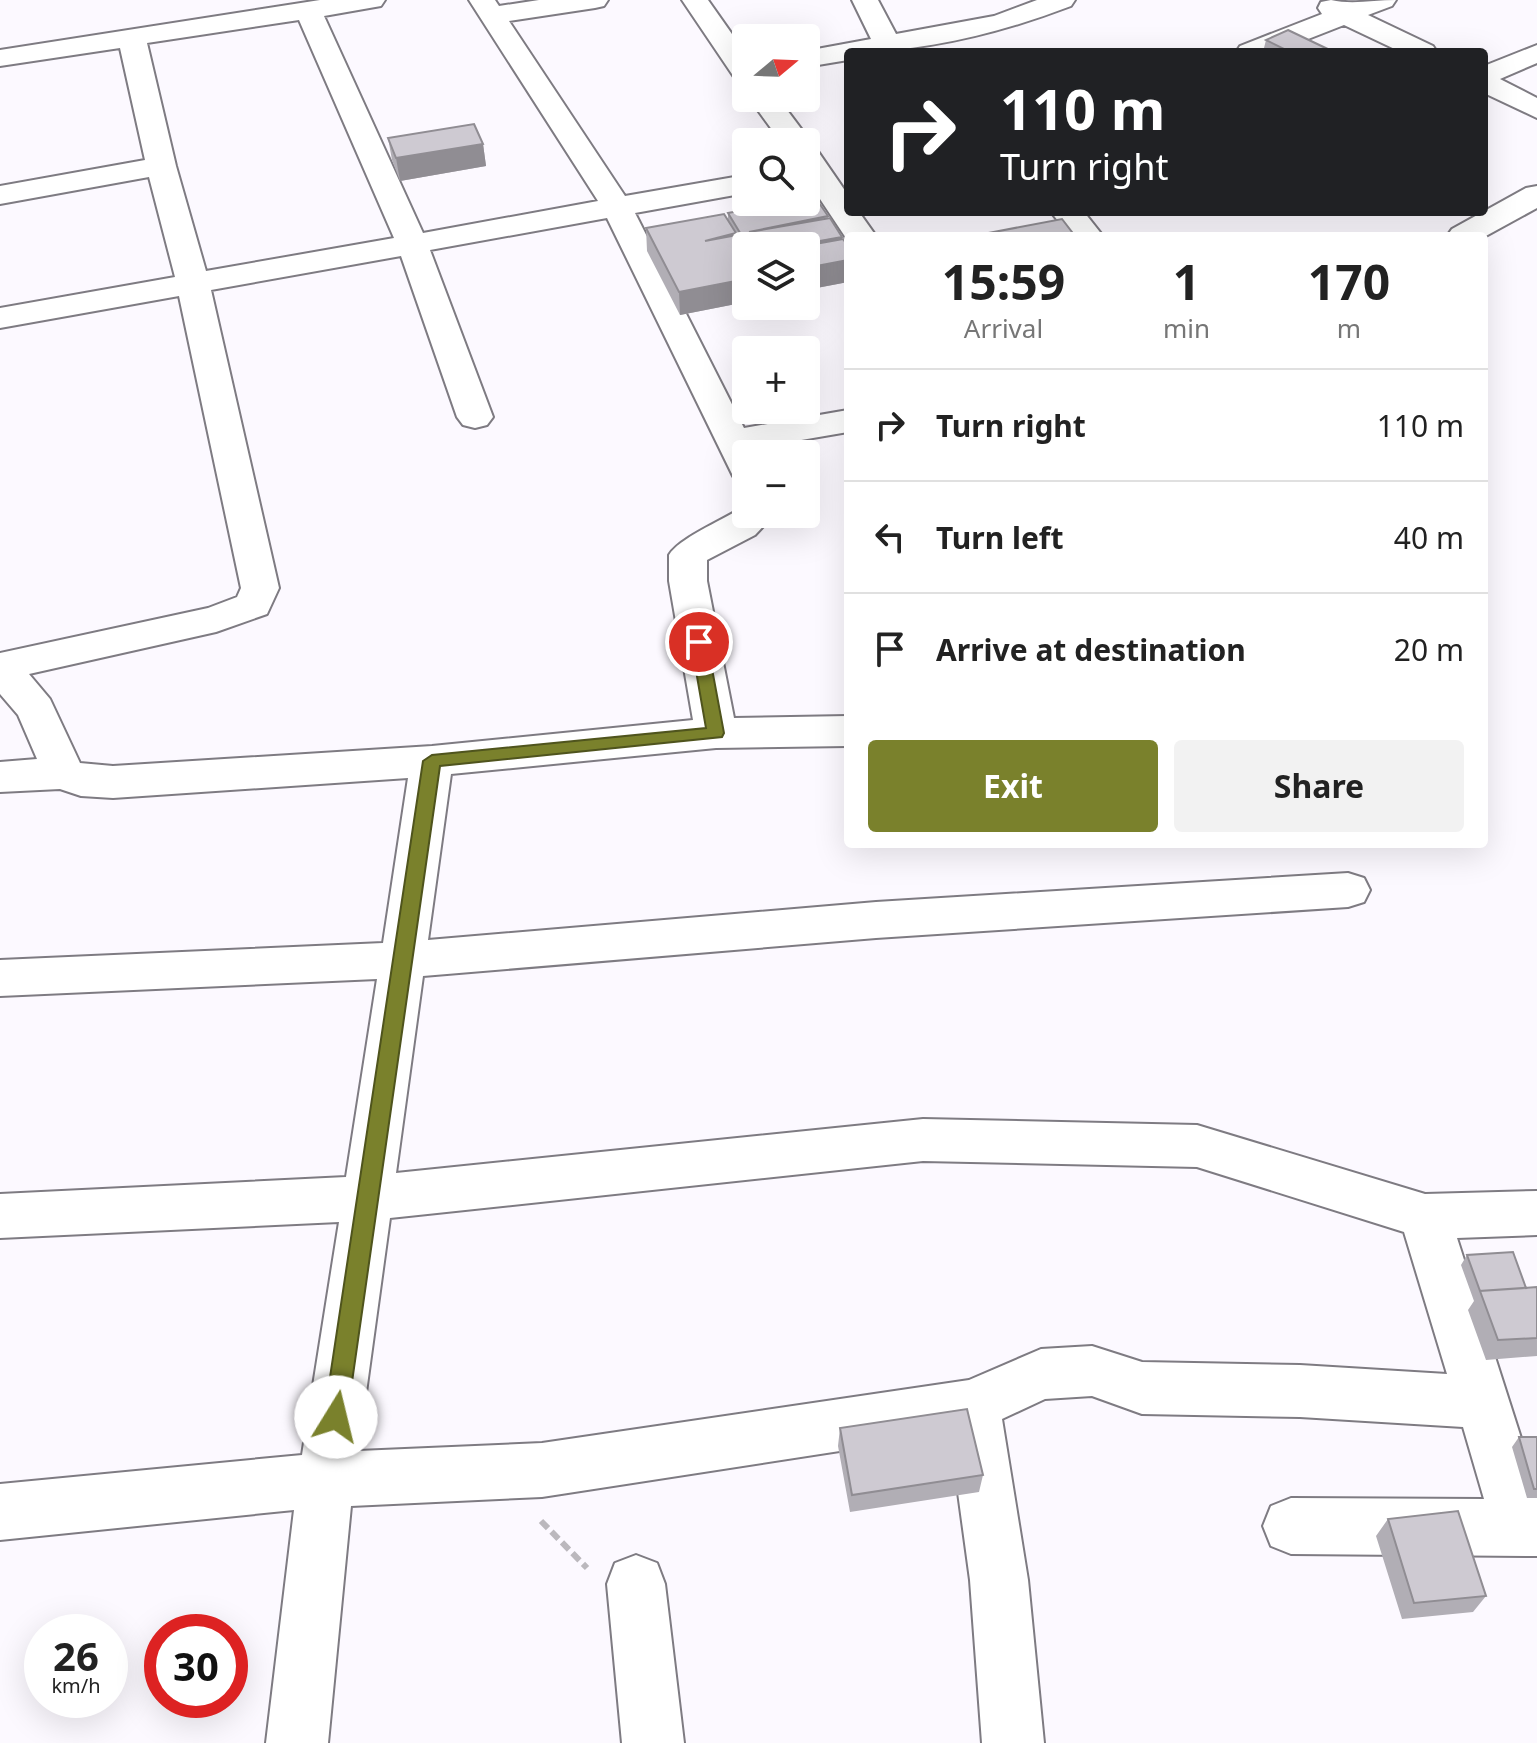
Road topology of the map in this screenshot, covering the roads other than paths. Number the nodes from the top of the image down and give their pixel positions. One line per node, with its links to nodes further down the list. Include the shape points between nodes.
1 (372, 0): 9 (street)
2 (595, 0): 8 (street)
3 (695, 0): 17 (street)
4 (865, 0): 12 (street)
5 (1062, 0): 12 (street, via 1000,23)
6 (1315, 0): 10 (street)
7 (1383, 0): 10 (street)
8 (487, 7): 31 (street)
9 (308, 10): 11 (street); 36 (street)
10 (1346, 15): 14 (street); 15 (street)
11 (132, 37): 20 (street); 24 (street)
12 (887, 44): 13 (street)
13 (865, 48)
14 (1260, 48)
15 (1415, 48)
16 (844, 52): 19 (street)
17 (732, 53)
18 (1537, 53): 21 (street)
19 (820, 56)
20 (0, 58)
21 (1488, 77)
22 (1488, 81): 23 (street)
23 (1537, 109)
24 (161, 166): 29 (street); 37 (street)
25 (844, 167): 26 (street)
26 (820, 168)
27 (820, 182): 32 (street)
28 (732, 186): 31 (street)
29 (0, 195)
30 (1537, 195): 35 (street)
31 (616, 206): 36 (street); 42 (street)
32 (844, 214)
33 (1070, 216): 34 (street)
34 (1084, 232)
35 (1470, 232)
36 (412, 243): 37 (street); 39 (street)
37 (193, 283): 38 (street); 44 (street, via 260,588 253,605 216,619)
38 (0, 318)
39 (475, 417)
40 (844, 422): 41 (street)
41 (787, 440)
42 (732, 441)
43 (738, 528): 47 (street, via 688,555 688,581)
44 (0, 667)
45 (0, 678): 49 (street, via 18,686 36,709)
46 (844, 731): 47 (street)
47 (716, 733): 48 (street)
48 (432, 761): 49 (street, via 113,782); 52 (street)
49 (64, 773): 50 (street)
50 (0, 777)
51 (1348, 890): 52 (street, via 876,920)
52 (403, 960): 53 (street); 54 (street)
53 (0, 978)
54 (369, 1198): 56 (street); 57 (street, via 923,1140 1197,1146); 60 (street)
55 (1537, 1213): 57 (street)
56 (0, 1216)
57 (1425, 1216): 58 (street)
58 (1481, 1402): 59 (street, via 1142,1388 1092,1371 1041,1374); 63 (street)
59 (973, 1405): 60 (street, via 514,1472); 67 (street, via 999,1580)
60 (326, 1480): 61 (street); 65 (street)
61 (0, 1512)
62 (1291, 1526): 63 (street)
63 (1529, 1528)
64 (636, 1584): 66 (street)
65 (297, 1743)
66 (653, 1743)
67 (1013, 1743)

